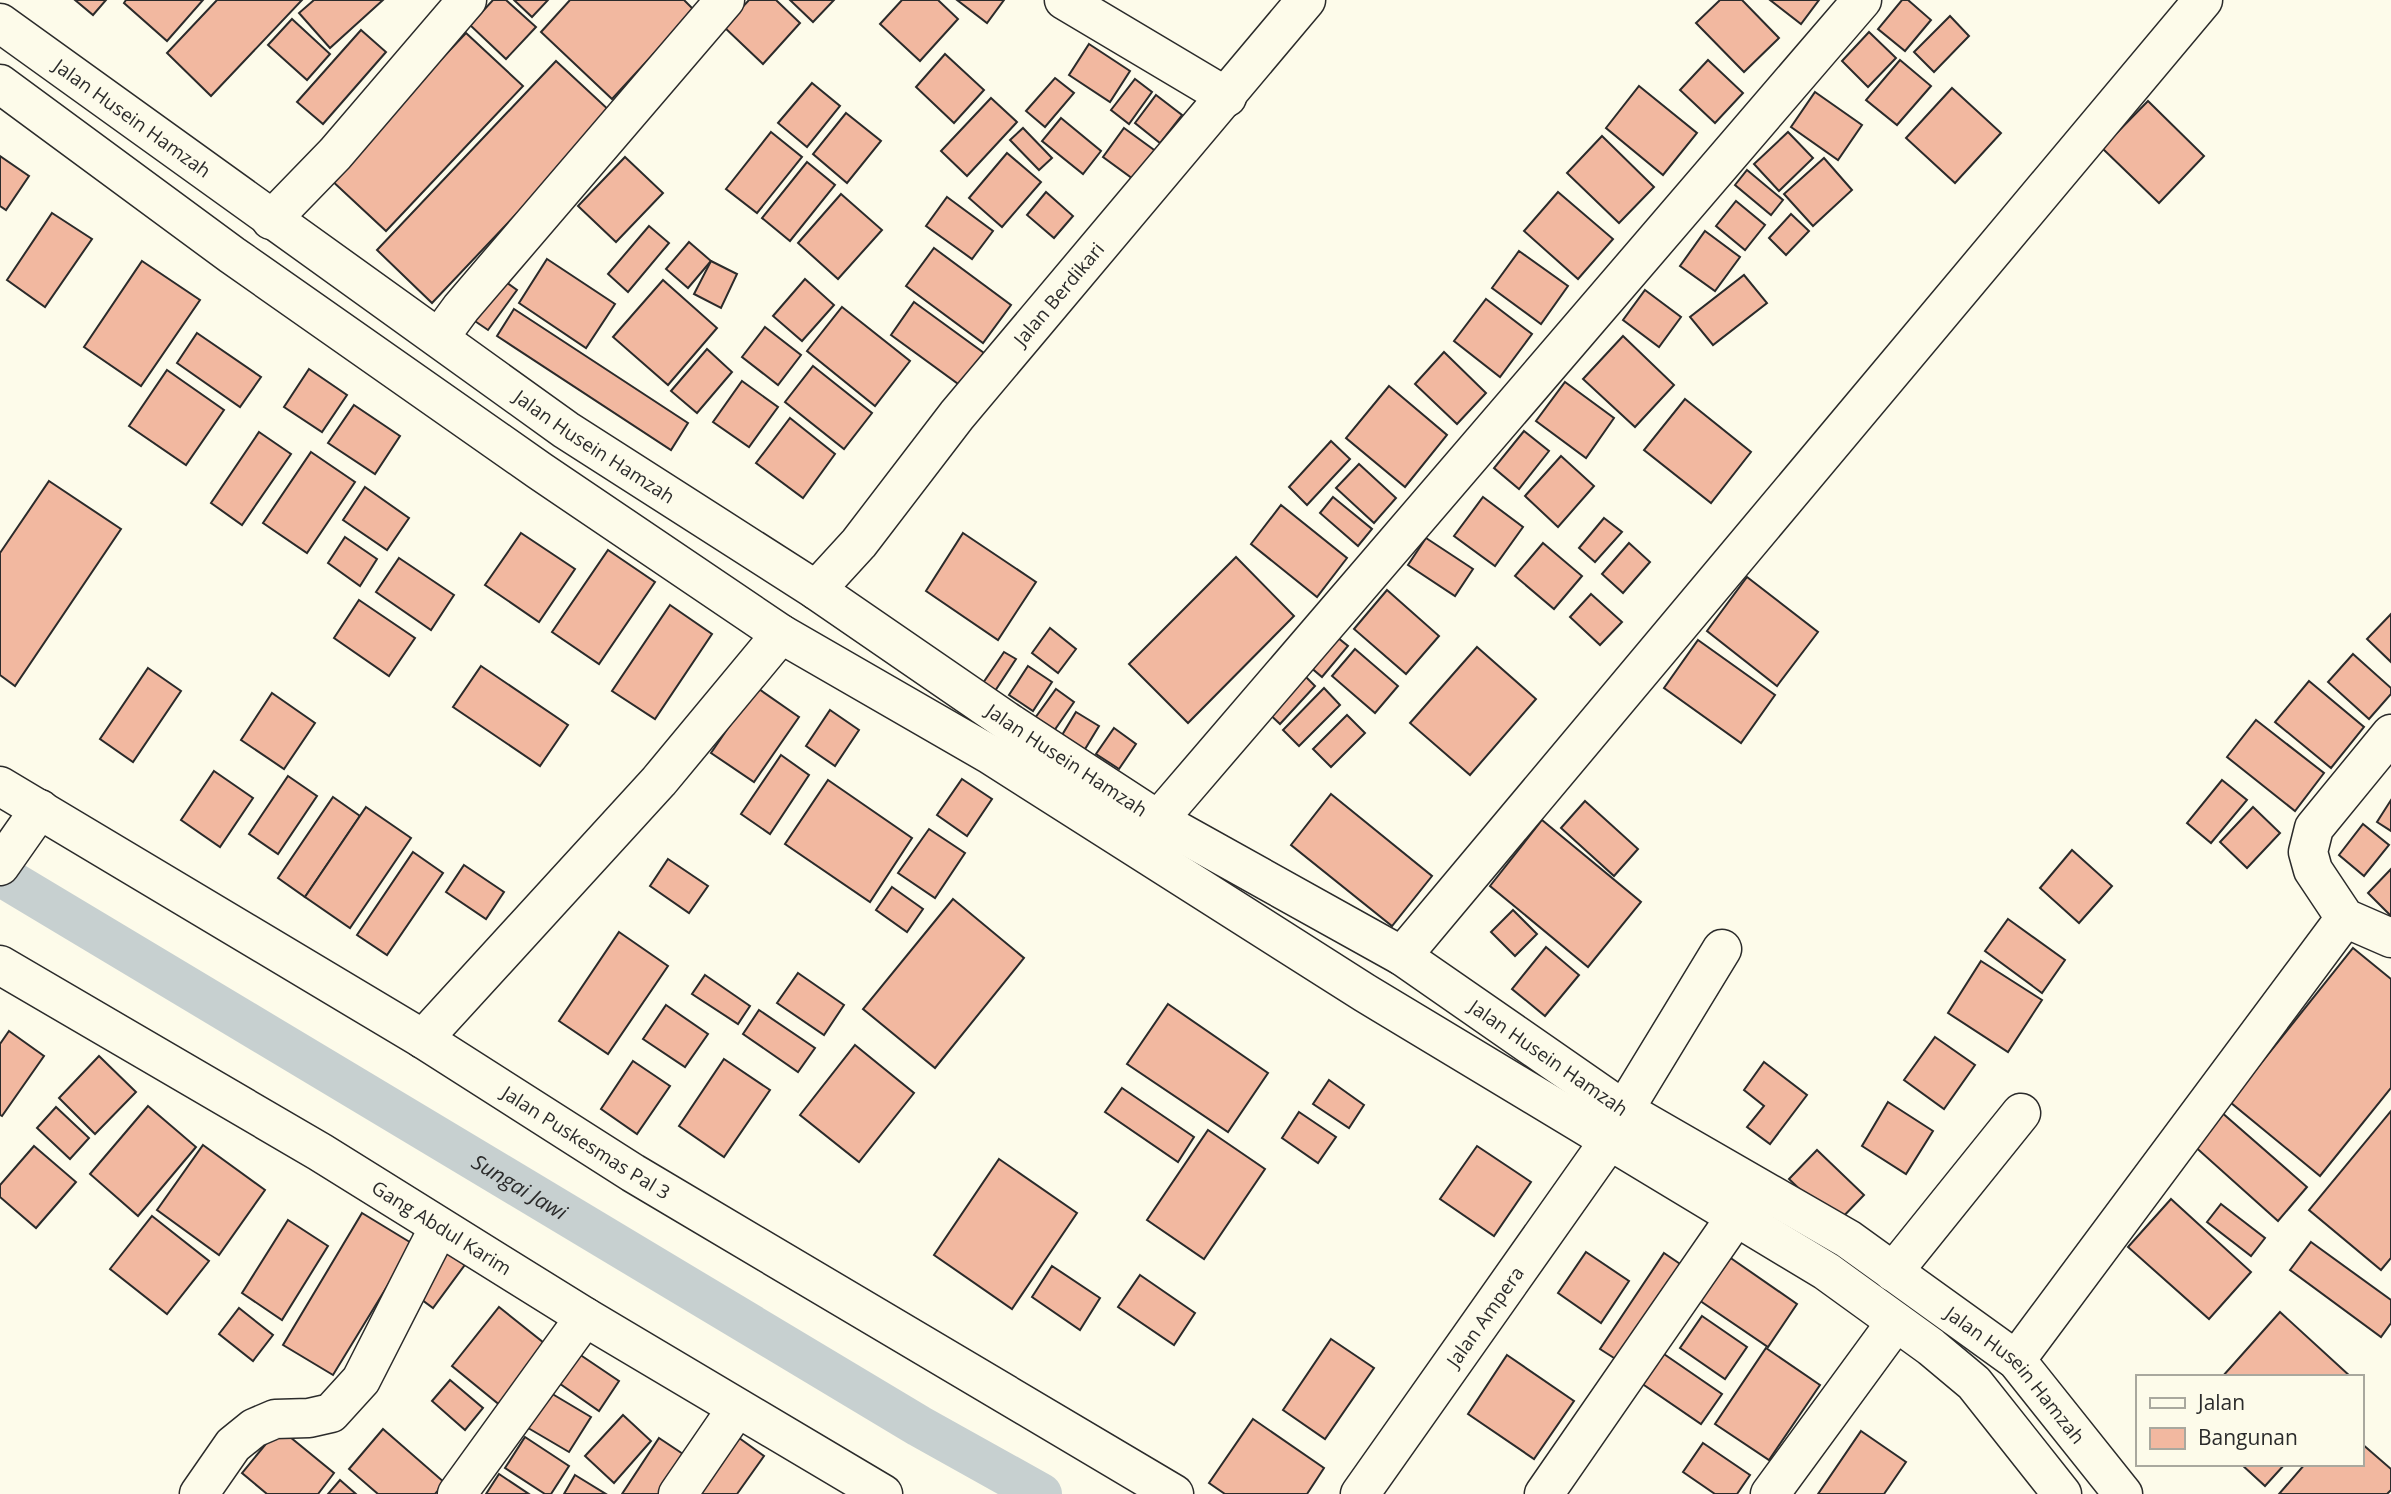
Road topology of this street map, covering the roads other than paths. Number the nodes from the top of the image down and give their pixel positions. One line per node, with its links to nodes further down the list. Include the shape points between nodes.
1 (467, 0): 10 (street, via 335,154)
2 (725, 0): 11 (street)
3 (1064, 0): 9 (street)
4 (1306, 0): 9 (street, Jalan Berdikari)
5 (1862, 0): 21 (street)
6 (2203, 0): 26 (street)
7 (0, 23): 10 (street, Jalan Husein Hamzah)
8 (0, 84): 13 (street, Jalan Husein Hamzah, via 232,255)
9 (1227, 97): 14 (street, Jalan Berdikari, via 957,415 859,543)
10 (271, 220): 11 (street, Jalan Husein Hamzah)
11 (439, 338): 12 (street, Jalan Husein Hamzah)
12 (566, 430): 13 (street); 14 (street, Jalan Husein Hamzah)
13 (540, 471): 15 (street, Jalan Husein Hamzah)
14 (816, 590): 16 (street, Jalan Husein Hamzah)
15 (781, 634): 18 (street, Jalan Husein Hamzah); 28 (street, via 659,781)
16 (1011, 724): 18 (street); 21 (street, Jalan Husein Hamzah)
17 (2391, 734): 23 (street, via 2314,828 2308,852 2313,870)
18 (989, 754): 30 (street, Jalan Husein Hamzah, via 1365,993)
19 (0, 786): 20 (street, Jalan Puskesmas Pal 3)
20 (40, 809): 22 (street); 28 (street, Jalan Puskesmas Pal 3)
21 (1158, 820): 26 (street, Jalan Husein Hamzah)
22 (7, 855)
23 (2344, 918): 24 (street); 36 (street)
24 (2391, 938)
25 (1721, 949): 30 (street, Jalan Ampera)
26 (1402, 956): 30 (street, Jalan Husein Hamzah)
27 (0, 965): 32 (street, Gang Abdul Karim)
28 (423, 1039): 42 (street, Jalan Puskesmas Pal 3, via 633,1173)
29 (2021, 1113): 33 (street)
30 (1617, 1125): 31 (street, Jalan Husein Hamzah); 33 (street, Jalan Husein Hamzah, via 1848,1238); 43 (street, Jalan Ampera)
31 (1735, 1217): 35 (street, Jalan Husein Hamzah, via 1826,1271); 44 (street)
32 (439, 1227): 34 (street, Gang Abdul Karim); 38 (street, via 361,1380 331,1413 275,1419 254,1428 233,1445)
33 (1893, 1272): 36 (street, Jalan Husein Hamzah)
34 (584, 1317): 37 (street, Gang Abdul Karim); 39 (street)
35 (1896, 1322): 45 (street); 46 (street, Jalan Husein Hamzah, via 1974,1382)
36 (2017, 1360): 47 (street, Jalan Husein Hamzah)
37 (737, 1408): 40 (street); 41 (street, Gang Abdul Karim)
38 (199, 1494)
39 (457, 1494)
40 (678, 1494)
41 (883, 1494)
42 (1174, 1494)
43 (1360, 1494)
44 (1544, 1494)
45 (1770, 1494)
46 (2062, 1494)
47 (2123, 1494)

